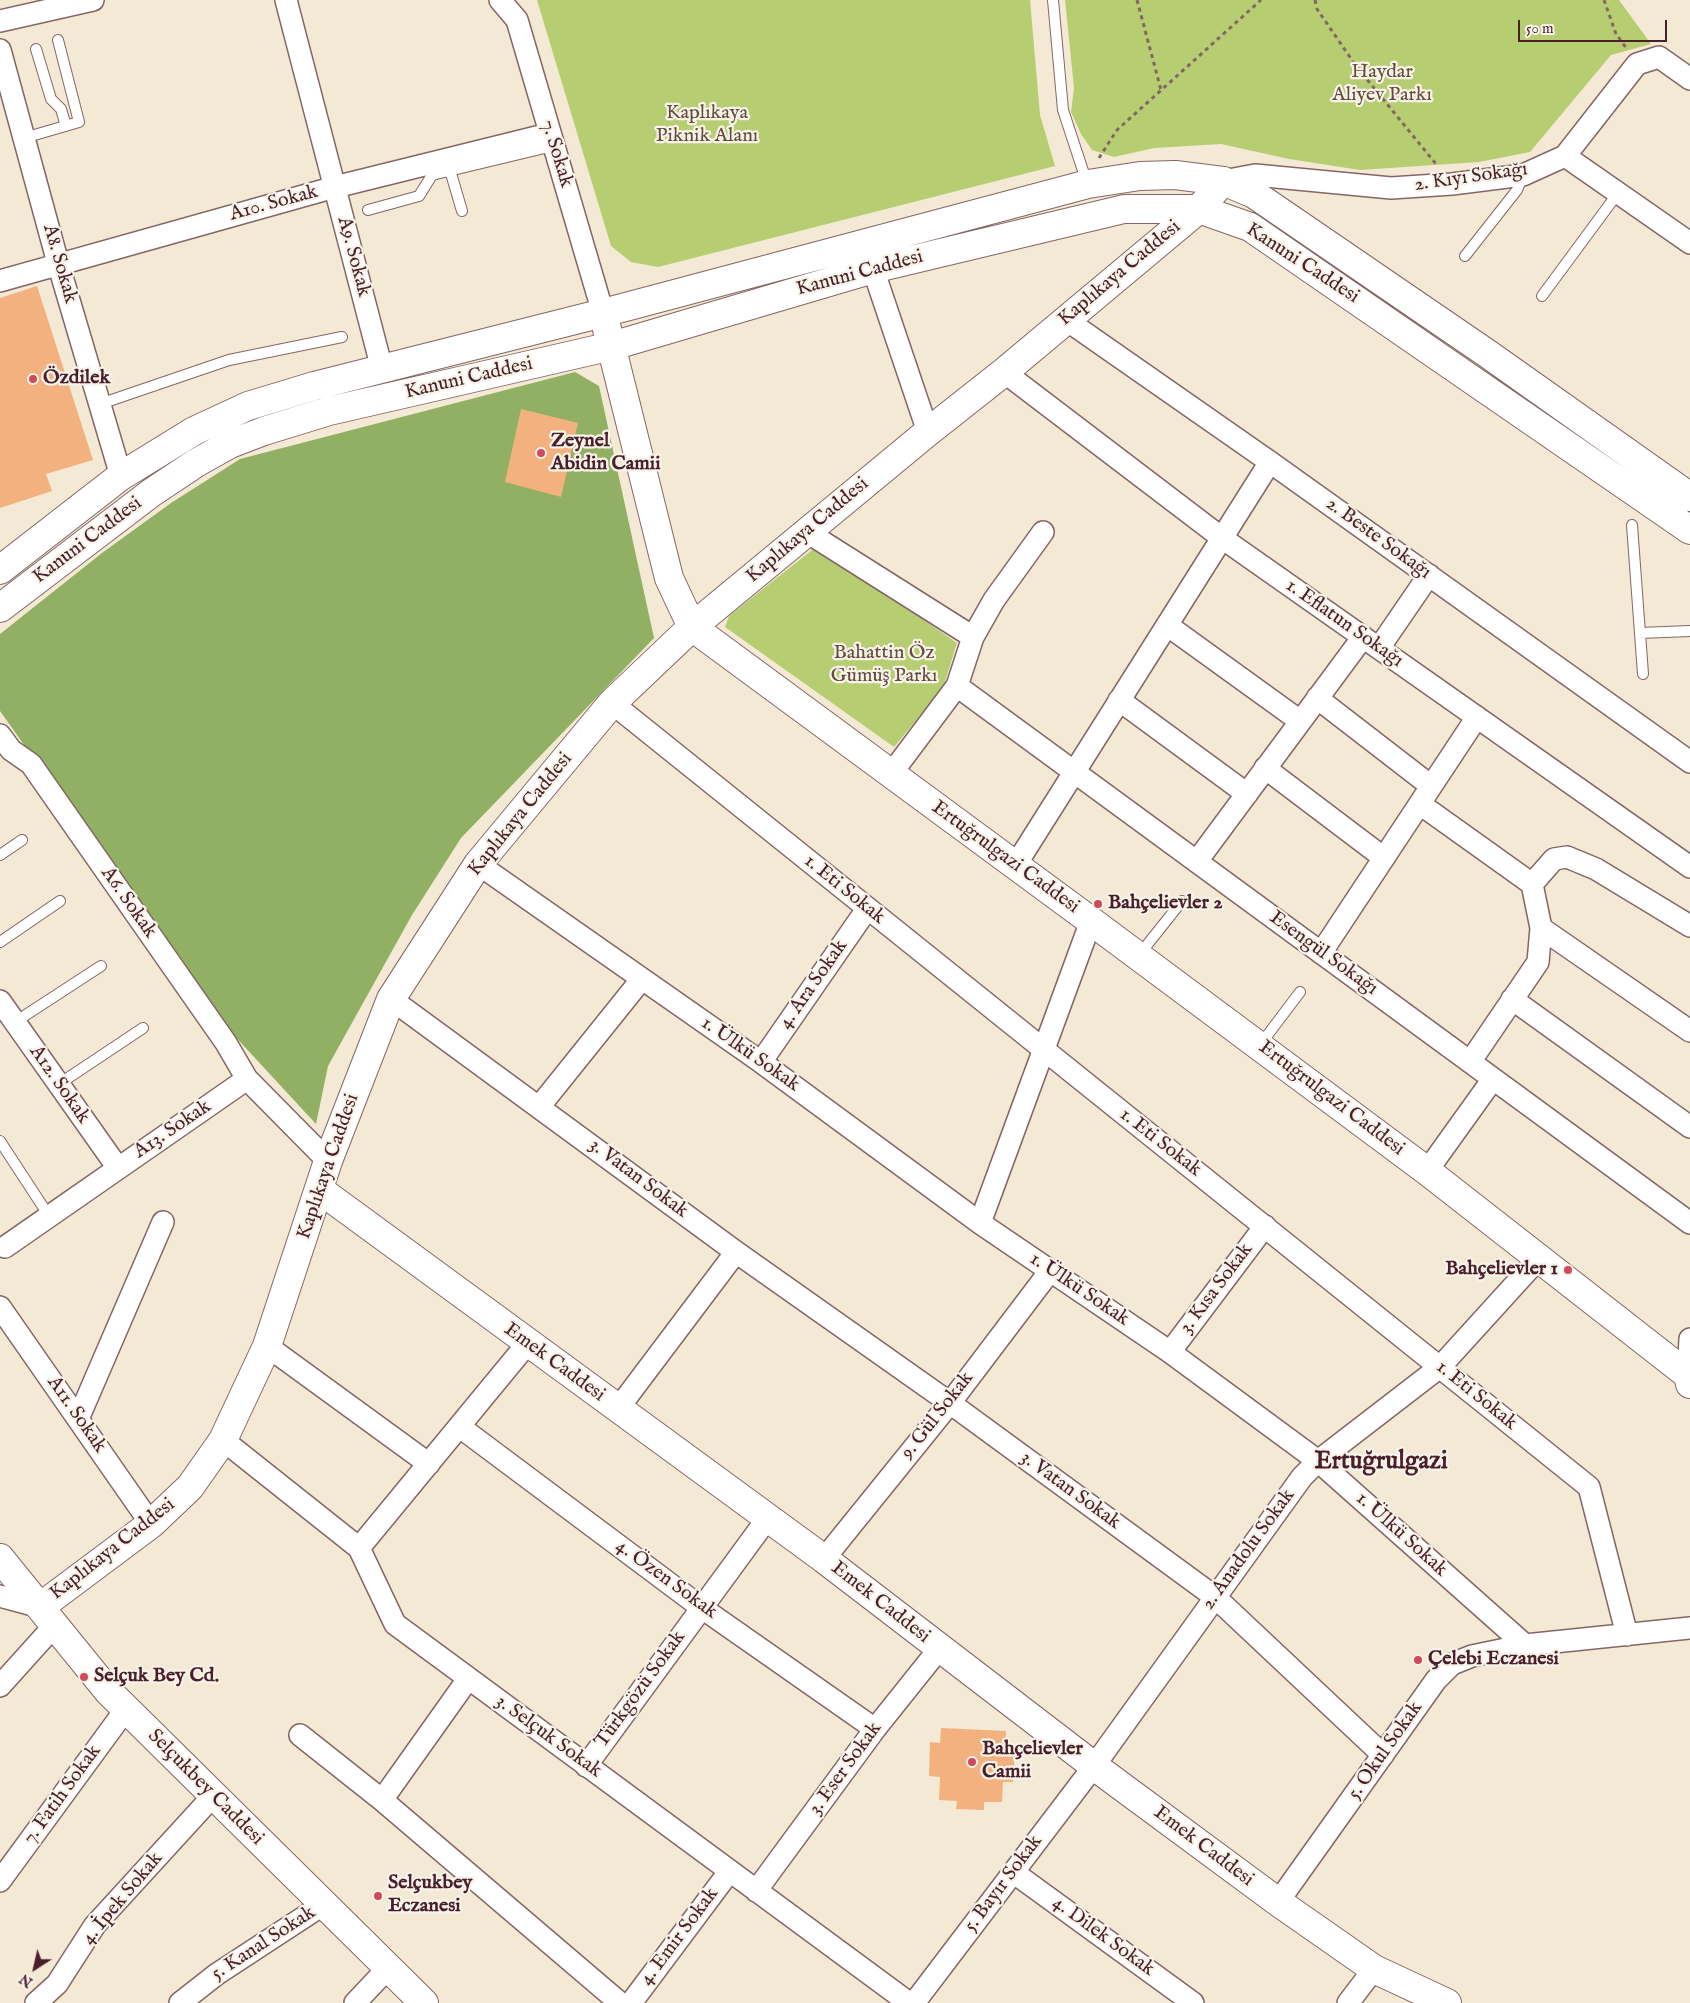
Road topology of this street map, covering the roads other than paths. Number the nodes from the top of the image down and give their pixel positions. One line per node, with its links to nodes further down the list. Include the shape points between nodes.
1 (92, 0): 5 (street)
2 (286, 0): 18 (street, A9. Sokak)
3 (500, 0): 12 (street, 7. Sokak, via 517,20)
4 (1053, 0): 17 (lane, via 1064,110)
5 (0, 22)
6 (58, 40): 10 (lane, via 79,122)
7 (36, 49): 10 (lane, via 51,99 61,109)
8 (0, 50): 11 (street, A8. Sokak)
9 (1690, 79): 13 (street, via 1659,58 1637,64)
10 (66, 126): 11 (lane)
11 (24, 138): 25 (street, A8. Sokak)
12 (551, 140): 14 (lane); 18 (street, A10. Sokak); 29 (street, 7. Sokak)
13 (1565, 156): 15 (street, 2. Kıyı Sokağı); 19 (street)
14 (450, 170): 21 (lane, via 432,175 419,196); 22 (lane)
15 (1523, 175): 16 (street, 2. Kıyı Sokağı, via 1390,188 1255,175); 24 (lane, via 1518,190)
16 (1223, 181): 17 (main road, Kanuni Caddesi, via 1176,175 1140,176); 20 (main road, Kaplıkaya Caddesi); 39 (main road, Kanuni Caddesi, via 1254,194)
17 (1088, 184): 29 (main road, Kanuni Caddesi)
18 (335, 187): 25 (street, A10. Sokak); 33 (street, A9. Sokak)
19 (1618, 193): 23 (street); 28 (lane)
20 (1199, 209): 26 (main road, Kanuni Caddesi, via 1124,208); 30 (main road, Kaplıkaya Caddesi); 41 (main road, Kanuni Caddesi, via 1250,227)
21 (368, 210)
22 (462, 211)
23 (1690, 243)
24 (1465, 256)
25 (58, 263): 27 (street, A10. Sokak); 35 (street, A8. Sokak)
26 (873, 269): 32 (main road, Kanuni Caddesi); 36 (street)
27 (0, 281)
28 (1542, 296)
29 (604, 313): 32 (main road, Ertuğrulgazi Caddesi); 33 (main road, Kanuni Caddesi)
30 (1065, 319): 34 (main road, Kaplıkaya Caddesi); 37 (street, 2. Beste Sokağı)
31 (342, 337): 35 (lane, via 229,360)
32 (612, 346): 47 (main road, Kanuni Caddesi, via 330,411 230,444 152,493); 49 (main road, Ertuğrulgazi Caddesi, via 669,578)
33 (382, 369): 38 (main road, Kanuni Caddesi, via 248,406 194,431)
34 (1004, 372): 36 (main road, Kaplıkaya Caddesi); 44 (street, 1. Eflatun Sokağı)
35 (100, 404): 38 (street, A8. Sokak)
36 (928, 432): 42 (main road, Kaplıkaya Caddesi)
37 (1270, 462): 44 (street); 46 (street, 2. Beste Sokağı)
38 (121, 476): 45 (main road, Kanuni Caddesi)
39 (1688, 496): 41 (street)
40 (1632, 525): 51 (lane)
41 (1690, 530)
42 (807, 532): 49 (main road, Kaplıkaya Caddesi); 52 (street)
43 (1043, 532): 52 (street, via 994,600)
44 (1222, 538): 48 (street); 53 (street, 1. Eflatun Sokağı)
45 (0, 570)
46 (1429, 575): 53 (street); 62 (street, 2. Beste Sokağı)
47 (0, 608)
48 (1168, 624): 57 (street); 60 (street)
49 (692, 627): 58 (main road, Kaplıkaya Caddesi); 65 (main road, Ertuğrulgazi Caddesi)
50 (1690, 631): 51 (lane)
51 (1640, 633): 54 (lane)
52 (973, 637): 55 (street)
53 (1371, 642): 56 (street); 59 (street, 1. Eflatun Sokağı)
54 (1643, 674)
55 (957, 686): 64 (street, Esengül Sokağı); 65 (street)
56 (1317, 698): 60 (street); 66 (street)
57 (1120, 700): 64 (street); 67 (street)
58 (612, 703): 73 (main road, Kaplıkaya Caddesi); 79 (street, 1. Eti Sokak)
59 (1477, 717): 66 (street); 75 (street, 1. Eflatun Sokağı)
60 (1300, 722): 63 (street)
61 (4, 748): 99 (street, A6. Sokak, via 31,764 226,1043)
62 (1690, 762)
63 (1265, 768): 67 (street); 71 (street)
64 (1074, 772): 72 (street, Esengül Sokağı); 74 (street)
65 (891, 774): 74 (main road, Ertuğrulgazi Caddesi)
66 (1431, 786): 68 (street)
67 (1247, 794): 72 (street)
68 (1420, 804): 71 (street); 76 (street)
69 (22, 840): 70 (lane)
70 (0, 855)
71 (1384, 858): 84 (street)
72 (1197, 861): 84 (street, Esengül Sokağı)
73 (478, 864): 87 (street, 1. Ülkü Sokak); 89 (main road, Kaplıkaya Caddesi)
74 (1015, 866): 80 (main road, Ertuğrulgazi Caddesi)
75 (1690, 868)
76 (1532, 884): 81 (street, via 1554,859 1567,857 1596,869); 82 (street)
77 (60, 901): 83 (lane)
78 (1182, 901): 85 (lane)
79 (867, 909): 96 (street, 1. Eti Sokak); 97 (street, 4. Ara Sokak)
80 (1092, 921): 85 (main road, Ertuğrulgazi Caddesi); 96 (street)
81 (1690, 926)
82 (1541, 928): 90 (street, via 1538,962); 94 (street)
83 (0, 942)
84 (1322, 953): 98 (street, Esengül Sokağı)
85 (1139, 956): 95 (main road, Ertuğrulgazi Caddesi)
86 (101, 966): 92 (lane)
87 (641, 980): 97 (street, 1. Ülkü Sokak); 102 (street)
88 (1300, 992): 95 (lane)
89 (392, 999): 102 (street, 3. Vatan Sokak); 105 (main road, Kaplıkaya Caddesi)
90 (1512, 999): 98 (street); 103 (street)
91 (0, 1001): 92 (street, A12. Sokak)
92 (15, 1022): 101 (street, A12. Sokak)
93 (143, 1028): 101 (lane)
94 (1690, 1031)
95 (1259, 1046): 107 (main road, Ertuğrulgazi Caddesi)
96 (1045, 1052): 111 (street); 113 (street, 1. Eti Sokak)
97 (761, 1062): 111 (street, 1. Ülkü Sokak)
98 (1470, 1062): 100 (street, Esengül Sokağı)
99 (247, 1079): 105 (street); 106 (street, A13. Sokak)
100 (1493, 1079): 107 (street); 112 (street, Esengül Sokağı)
101 (59, 1084): 106 (street, A12. Sokak)
102 (540, 1106): 115 (street, 3. Vatan Sokak)
103 (1690, 1127)
104 (0, 1141): 109 (lane)
105 (328, 1161): 108 (main road, Kaplıkaya Caddesi)
106 (118, 1168): 109 (street, A13. Sokak)
107 (1427, 1171): 116 (main road, Ertuğrulgazi Caddesi)
108 (320, 1190): 120 (main road, Emek Caddesi); 121 (main road, Kaplıkaya Caddesi)
109 (49, 1216): 114 (street, A13. Sokak)
110 (163, 1222): 127 (street)
111 (980, 1222): 117 (street, 1. Ülkü Sokak)
112 (1690, 1223)
113 (1265, 1226): 122 (street, 3. Kısa Sokak); 123 (street, 1. Eti Sokak)
114 (5, 1247)
115 (736, 1252): 125 (street, 3. Vatan Sokak); 126 (street)
116 (1540, 1257): 123 (street, 2. Anadolu Sokak); 124 (main road, Ertuğrulgazi Caddesi)
117 (1050, 1271): 122 (street, 1. Ülkü Sokak); 125 (street, 9. Gül Sokak)
118 (0, 1307): 127 (street, A11. Sokak)
119 (1690, 1339): 124 (street)
120 (528, 1344): 126 (main road, Emek Caddesi); 128 (street)
121 (267, 1346): 129 (main road, Kaplıkaya Caddesi); 131 (street)
122 (1170, 1352): 130 (street, 1. Ülkü Sokak)
123 (1440, 1367): 130 (street, 2. Anadolu Sokak); 142 (street, 1. Eti Sokak, via 1589,1487)
124 (1689, 1378)
125 (950, 1403): 136 (street, 9. Gül Sokak); 138 (street, 3. Vatan Sokak)
126 (617, 1410): 132 (main road, Emek Caddesi)
127 (78, 1419): 133 (street, A11. Sokak)
128 (460, 1427): 131 (street); 139 (street, 4. Özen Sokak)
129 (223, 1440): 133 (main road, Kaplıkaya Caddesi, via 190,1487); 134 (street, 3. Selçuk Sokak)
130 (1318, 1461): 138 (street, 2. Anadolu Sokak, via 1302,1477); 143 (street, 1. Ülkü Sokak)
131 (429, 1464): 134 (street)
132 (768, 1519): 136 (main road, Emek Caddesi); 139 (street, Türkgözü Sokak)
133 (151, 1524): 140 (main road, Kaplıkaya Caddesi)
134 (359, 1548): 145 (street, 3. Selçuk Sokak, via 395,1624)
135 (0, 1558): 140 (main road, Selçukbey Caddesi)
136 (824, 1559): 144 (main road, Emek Caddesi)
137 (0, 1596): 140 (street)
138 (1215, 1597): 150 (street, 3. Vatan Sokak); 152 (street, 2. Anadolu Sokak)
139 (702, 1608): 148 (street, 4. Özen Sokak); 151 (street, Türkgözü Sokak)
140 (47, 1617): 146 (street); 147 (main road, Selçukbey Caddesi)
141 (1690, 1628): 142 (street)
142 (1627, 1635): 143 (street)
143 (1525, 1645): 150 (street, 5. Okul Sokak, via 1472,1656 1452,1664 1436,1680)
144 (939, 1648): 148 (street, 3. Eser Sokak); 152 (main road, Emek Caddesi)
145 (468, 1679): 151 (street, 3. Selçuk Sokak); 154 (street)
146 (0, 1686)
147 (126, 1709): 153 (main road, Selçukbey Caddesi); 157 (street, 7. Fatih Sokak)
148 (875, 1729): 158 (street, 3. Eser Sokak)
149 (300, 1735): 154 (street)
150 (1383, 1755): 159 (street, 5. Okul Sokak)
151 (586, 1766): 155 (street, 3. Selçuk Sokak)
152 (1094, 1766): 156 (street, 5. Bayır Sokak); 159 (main road, Emek Caddesi)
153 (213, 1796): 160 (main road, Selçukbey Caddesi); 163 (street, 4. İpek Sokak, via 95,1925 57,1984)
154 (382, 1800): 167 (street)
155 (729, 1872): 158 (street, 3. Selçuk Sokak); 168 (street, 4. Emir Sokak)
156 (1013, 1872): 170 (street, 5. Bayır Sokak); 171 (street, 4. Dilek Sokak)
157 (0, 1881)
158 (756, 1891): 169 (street, 3. Selçuk Sokak)
159 (1278, 1902): 162 (main road, Emek Caddesi)
160 (324, 1904): 161 (main road, Selçukbey Caddesi); 164 (street, 5. Kanal Sokak, via 217,1974)
161 (388, 1968): 165 (street); 166 (main road, Selçukbey Caddesi)
162 (1374, 1969): 172 (street); 173 (main road, Emek Caddesi)
163 (36, 2003)
164 (180, 2003)
165 (355, 2003)
166 (424, 2003)
167 (620, 2003)
168 (631, 2003)
169 (908, 2003)
170 (914, 2003)
171 (1193, 2003)
172 (1348, 2003)
173 (1446, 2003)

